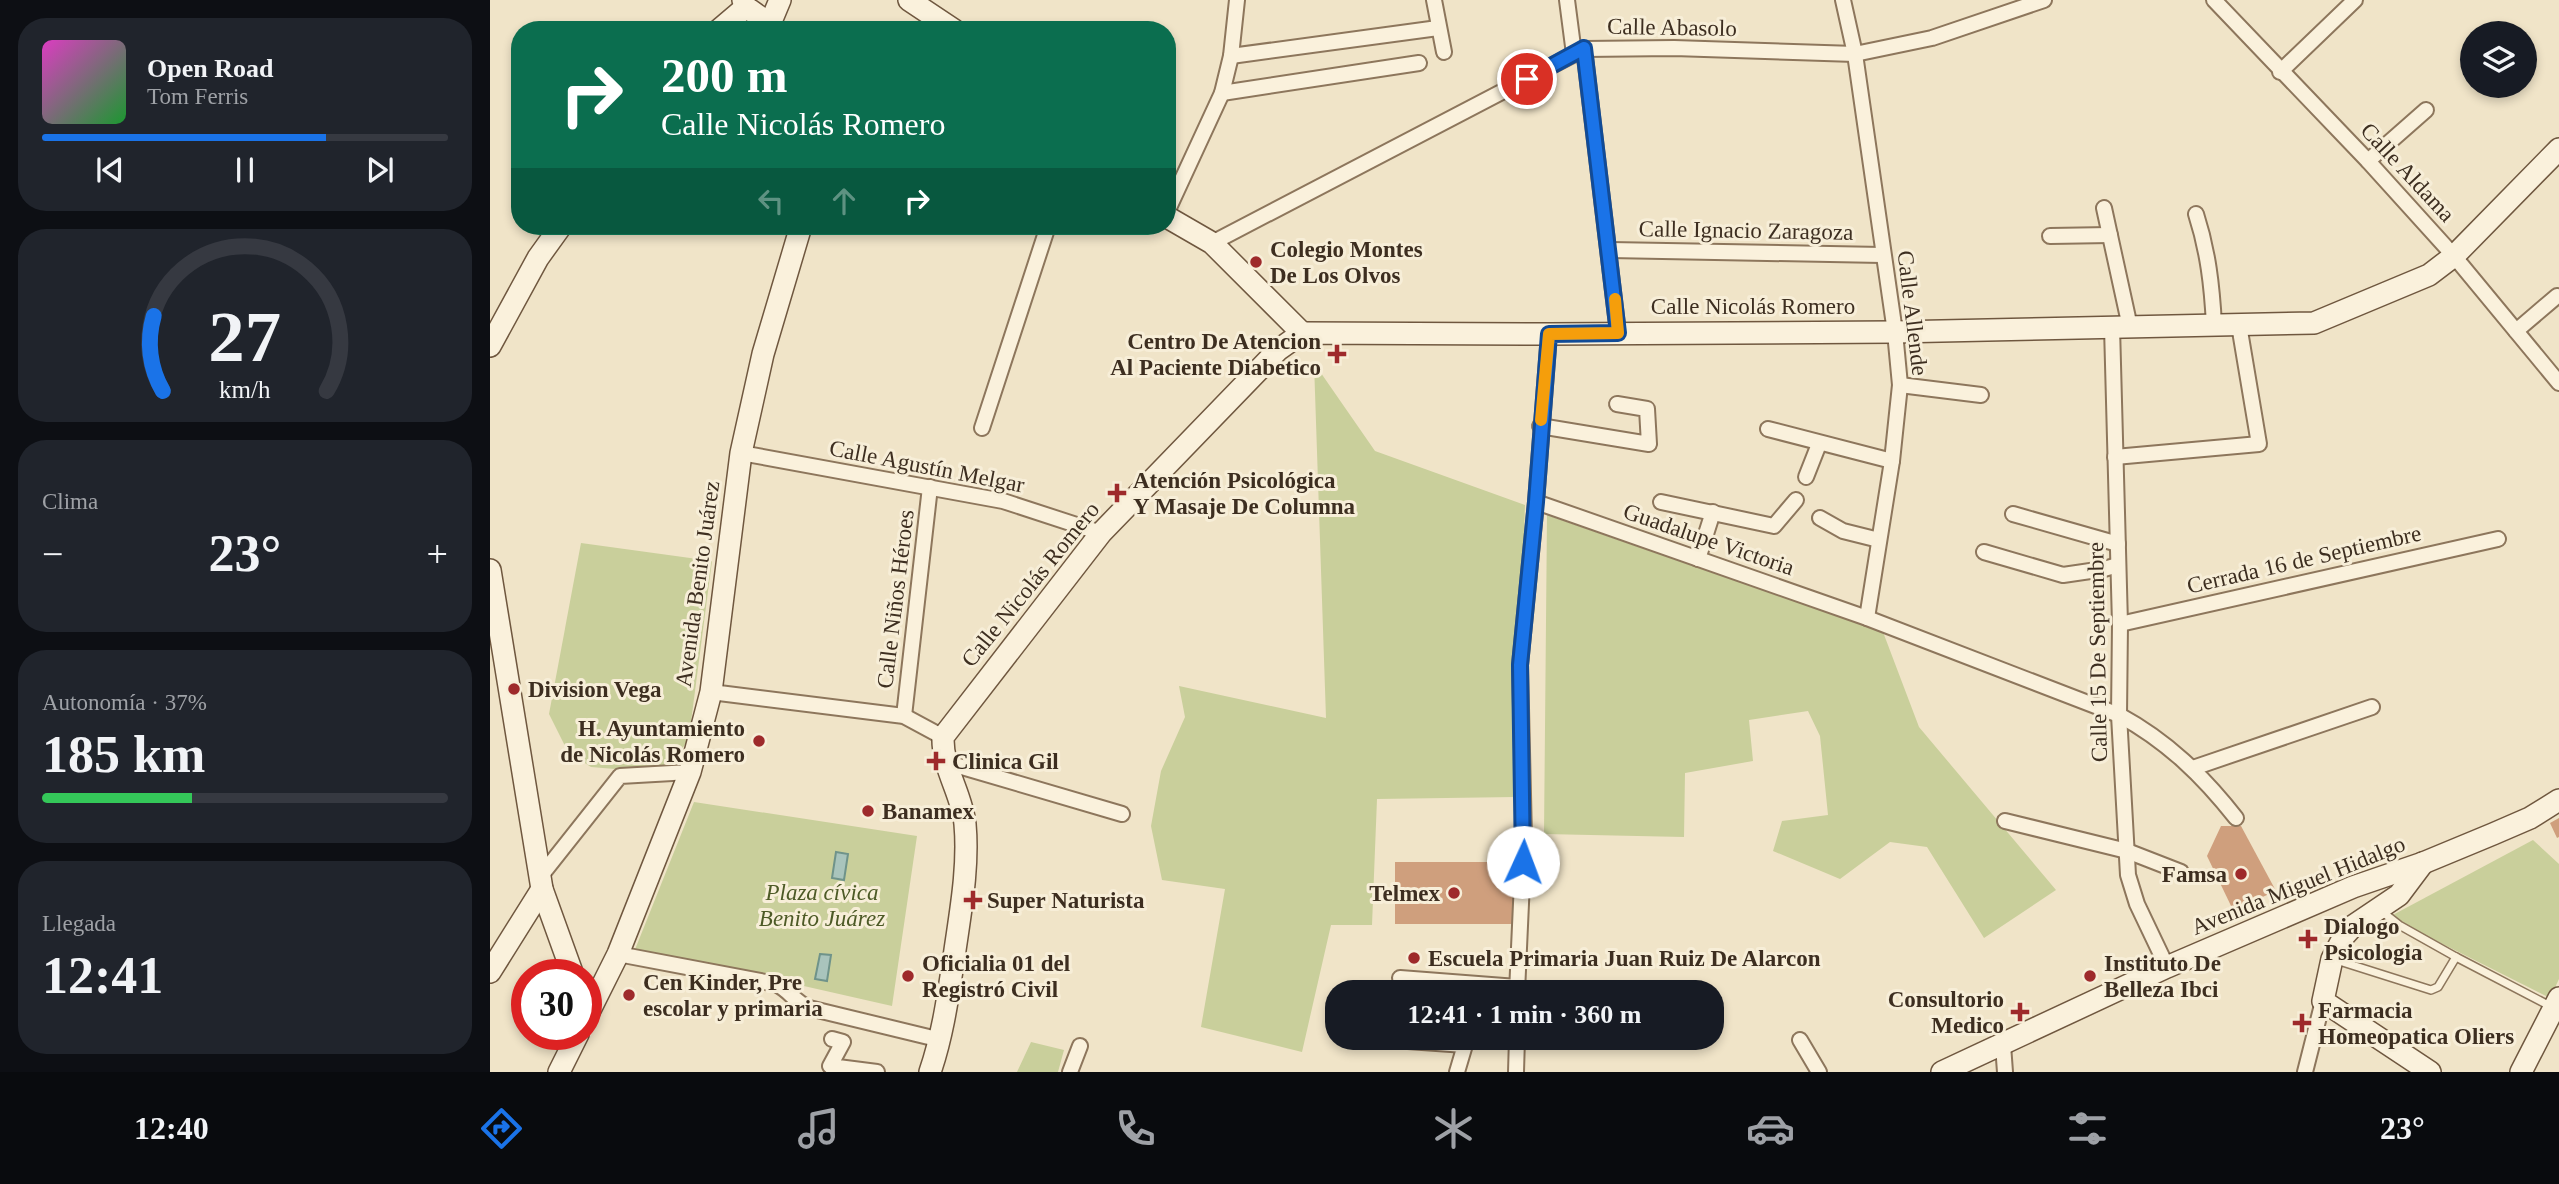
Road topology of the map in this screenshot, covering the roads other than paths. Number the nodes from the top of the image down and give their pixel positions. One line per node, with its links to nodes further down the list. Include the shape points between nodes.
1 (780, 0): 13 (main road)
2 (909, 0): 14 (main road)
3 (1237, 0): 19 (street)
4 (1434, 0): 15 (street)
5 (1567, 0): 16 (street)
6 (1843, 0): 18 (street, Calle Allende)
7 (2044, 0): 18 (street, Calle Abasolo, via 1932,38)
8 (2214, 0): 21 (street, Calle Aldama)
9 (2355, 0): 21 (street)
10 (744, 3): 11 (main road); 12 (main road)
11 (727, 21)
12 (764, 21)
13 (773, 21)
14 (940, 21)
15 (1438, 28): 17 (street); 19 (street)
16 (1579, 51): 18 (street, Calle Abasolo, via 1674,48); 35 (street, Calle Abasolo); 36 (street)
17 (1444, 52)
18 (1855, 54): 37 (street, Calle Allende)
19 (1231, 56): 22 (street)
20 (1419, 63): 22 (street)
21 (2280, 72): 25 (street, Calle Aldama)
22 (1222, 93): 26 (street)
23 (2426, 110): 25 (street)
24 (2559, 149): 38 (main road, Calle Nicolás Romero)
25 (2368, 161): 38 (street, Calle Aldama)
26 (1176, 195)
27 (2104, 208): 33 (street, Calle 15 De Septiembre)
28 (2196, 214): 41 (street, via 2212,282)
29 (1176, 221): 35 (main road)
30 (555, 235): 48 (main road)
31 (798, 235): 57 (main road, Avenida Benito Juárez)
32 (1045, 235): 54 (street)
33 (2110, 235): 34 (street); 42 (street, Calle 15 De Septiembre)
34 (2050, 236)
35 (1212, 243): 44 (main road)
36 (1610, 250): 37 (street, Calle Ignacio Zaragoza); 46 (street)
37 (1882, 255): 45 (street, Calle Allende)
38 (2454, 256): 40 (main road, Calle Nicolás Romero, via 2429,275 2314,323); 43 (street, Calle Aldama)
39 (2557, 296): 43 (street)
40 (2239, 324): 41 (main road, Calle Nicolás Romero); 58 (street, via 2259,444)
41 (2214, 325): 42 (main road, Calle Nicolás Romero)
42 (2121, 327): 45 (main road, Calle Nicolás Romero); 58 (street, Calle 15 De Septiembre)
43 (2516, 331): 49 (street, Calle Aldama)
44 (1302, 332): 47 (main road, Calle Nicolás Romero); 68 (main road, Calle Nicolás Romero, via 1278,350)
45 (1895, 332): 46 (main road, Calle Nicolás Romero); 50 (street, Calle Allende)
46 (1618, 333): 47 (main road, Calle Nicolás Romero)
47 (1549, 334): 53 (street)
48 (490, 346)
49 (2559, 383)
50 (1900, 385): 51 (street); 59 (street, Calle Allende)
51 (1981, 395)
52 (1617, 404): 53 (street, via 1647,409 1649,444)
53 (1541, 426): 63 (street)
54 (982, 428)
55 (1768, 429): 56 (street)
56 (1819, 444): 59 (street); 60 (street)
57 (741, 453): 61 (street, Calle Agustín Melgar); 78 (main road, Avenida Benito Juárez)
58 (2115, 457): 71 (street, Calle 15 De Septiembre)
59 (1892, 461): 70 (street, Calle Allende)
60 (1806, 477)
61 (930, 487): 68 (street, Calle Agustín Melgar, via 1003,501); 81 (street, Calle Niños Héroes)
62 (1796, 500): 65 (street, via 1774,526)
63 (1536, 502): 73 (street, Guadalupe Victoria); 103 (street, via 1520,665 1524,837)
64 (1661, 502): 65 (street)
65 (1713, 512): 73 (street)
66 (2014, 514): 71 (street)
67 (1819, 518): 70 (street, via 1843,531)
68 (1101, 533): 82 (main road, Calle Nicolás Romero)
69 (2498, 539): 77 (street, Cerrada 16 de Septiembre)
70 (1879, 540): 76 (street, Calle Allende)
71 (2118, 544): 74 (street, Calle 15 De Septiembre)
72 (1984, 552): 74 (street, via 2063,575)
73 (1698, 559): 76 (street, Guadalupe Victoria)
74 (2118, 565): 77 (street, Calle 15 De Septiembre)
75 (490, 570): 93 (main road)
76 (1867, 618): 80 (street, Guadalupe Victoria)
77 (2120, 624): 80 (street, Calle 15 De Septiembre)
78 (711, 692): 81 (street); 85 (main road, Avenida Benito Juárez)
79 (2372, 707): 84 (street)
80 (2119, 715): 84 (street, Guadalupe Victoria, via 2148,731); 90 (street, Calle 15 De Septiembre)
81 (904, 716): 82 (street)
82 (943, 737): 83 (main road)
83 (946, 762): 87 (street); 108 (main road, via 962,804 966,856)
84 (2193, 768): 88 (street, Guadalupe Victoria)
85 (690, 772): 93 (street, via 620,776); 95 (main road, Avenida Benito Juárez)
86 (2559, 800): 91 (main road, Avenida Miguel Hidalgo, via 2530,818)
87 (1122, 814)
88 (2236, 818)
89 (2005, 821): 90 (street)
90 (2127, 851): 92 (street); 99 (street, Calle 15 De Septiembre, via 2134,894)
91 (2423, 863): 94 (main road, via 2409,886); 99 (main road, Avenida Miguel Hidalgo, via 2353,887)
92 (2181, 872)
93 (541, 883): 97 (main road); 100 (main road)
94 (2380, 909): 96 (lane); 98 (main road, via 2353,926)
95 (618, 954): 104 (main road, Avenida Benito Juárez); 108 (street, via 776,984 809,1009)
96 (2456, 957): 98 (lane, via 2438,987 2431,990); 106 (lane)
97 (567, 959)
98 (2332, 959): 105 (main road)
99 (2167, 967): 110 (main road, Avenida Miguel Hidalgo)
100 (490, 972)
101 (1400, 978): 102 (street)
102 (1421, 980)
103 (1517, 980)
104 (602, 986)
105 (2323, 1001): 124 (street); 125 (main road)
106 (2556, 1003): 126 (main road)
107 (832, 1039): 116 (street, via 843,1042 830,1066)
108 (941, 1040): 117 (main road)
109 (1800, 1040): 121 (street)
110 (2003, 1045): 122 (main road, Avenida Miguel Hidalgo); 123 (street)
111 (1080, 1046): 118 (street)
112 (570, 1050): 115 (main road, Avenida Benito Juárez)
113 (1464, 1050): 119 (street)
114 (1517, 1050): 120 (street)
115 (559, 1072)
116 (877, 1072)
117 (930, 1072)
118 (1070, 1072)
119 (1457, 1072)
120 (1517, 1072)
121 (1819, 1072)
122 (1942, 1072)
123 (2005, 1072)
124 (2305, 1072)
125 (2430, 1072)
126 (2521, 1072)

